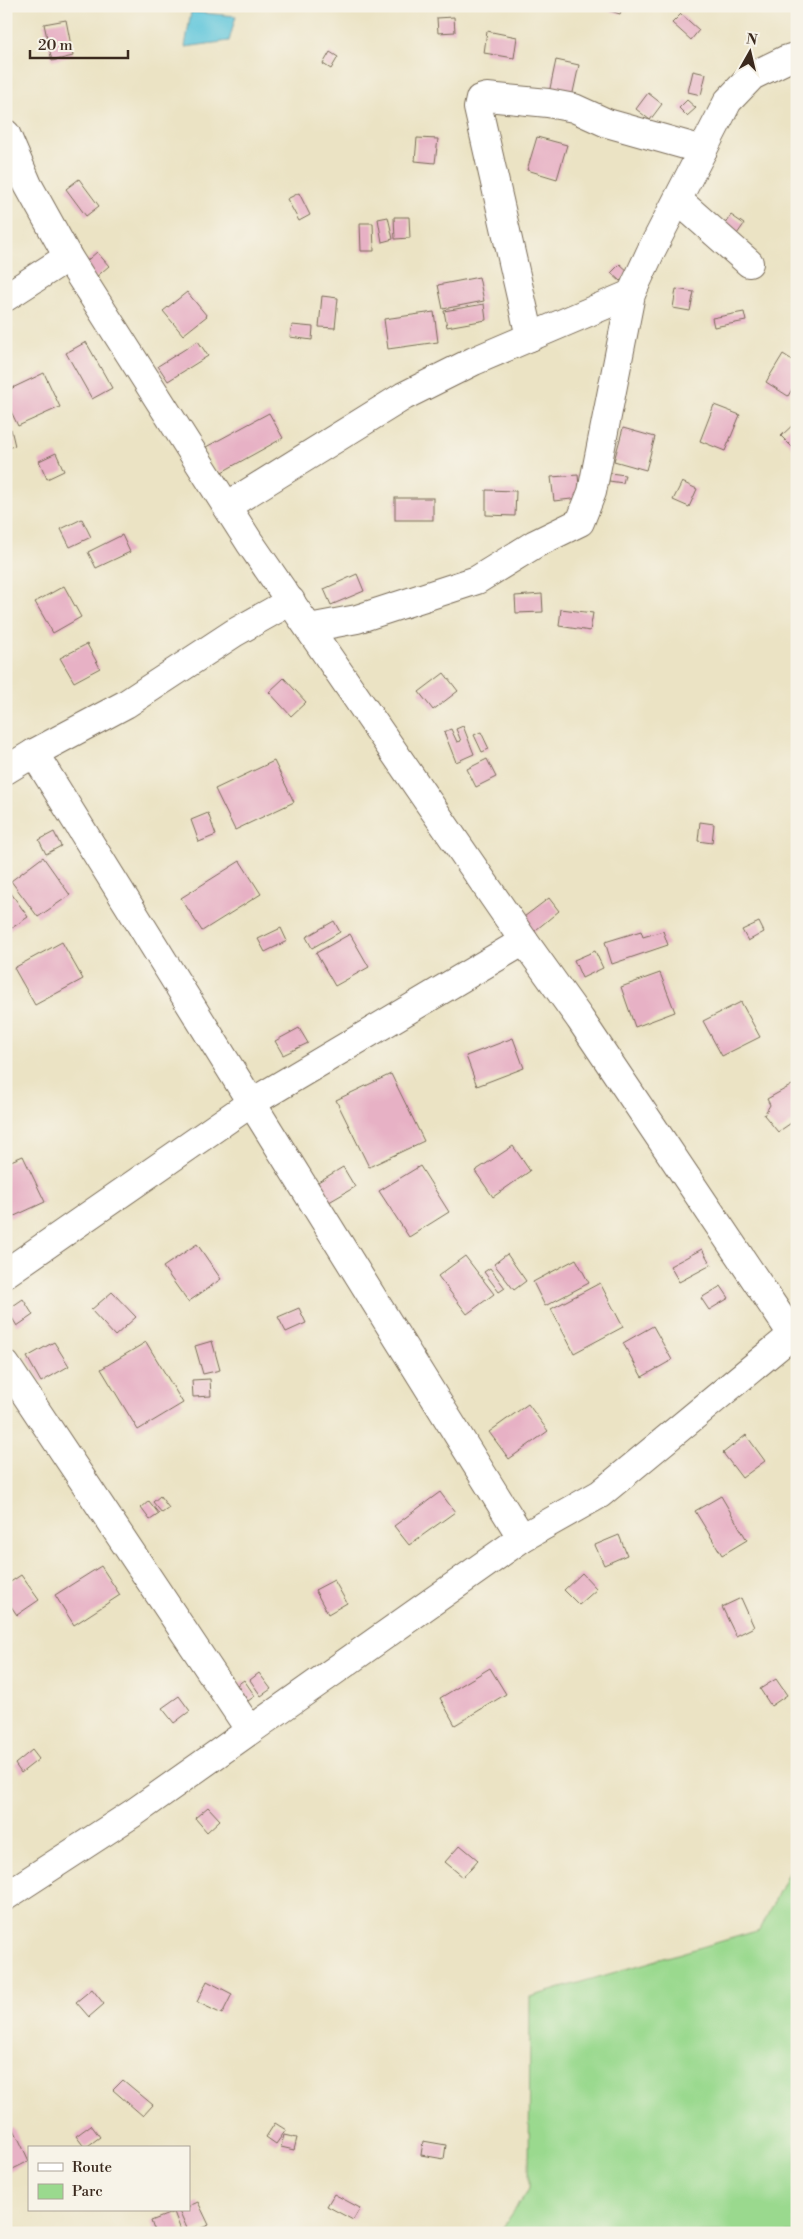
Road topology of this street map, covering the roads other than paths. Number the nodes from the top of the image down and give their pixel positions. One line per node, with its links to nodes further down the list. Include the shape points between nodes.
1 (797, 56): 3 (street, via 752,76 728,100)
2 (6, 134): 5 (street, via 28,185)
3 (703, 150): 4 (street); 9 (street, via 606,123 574,108 487,97 480,99 478,108)
4 (678, 200): 6 (street); 7 (street)
5 (68, 257): 8 (street); 10 (street)
6 (749, 263)
7 (632, 294): 9 (street); 12 (street, via 592,492 580,522 535,544 476,580 357,619)
8 (6, 298)
9 (530, 337): 10 (street, via 404,396)
10 (227, 506): 11 (street)
11 (291, 601): 12 (street); 13 (street, via 234,633 126,704)
12 (309, 628): 15 (street)
13 (34, 753): 14 (street); 16 (street)
14 (6, 770)
15 (524, 941): 16 (street); 18 (street)
16 (250, 1104): 17 (street); 20 (street)
17 (6, 1273)
18 (794, 1333): 20 (street, via 600,1494)
19 (6, 1365): 21 (street)
20 (522, 1538): 21 (street)
21 (249, 1729): 22 (street, via 135,1812)
22 (6, 1896)

